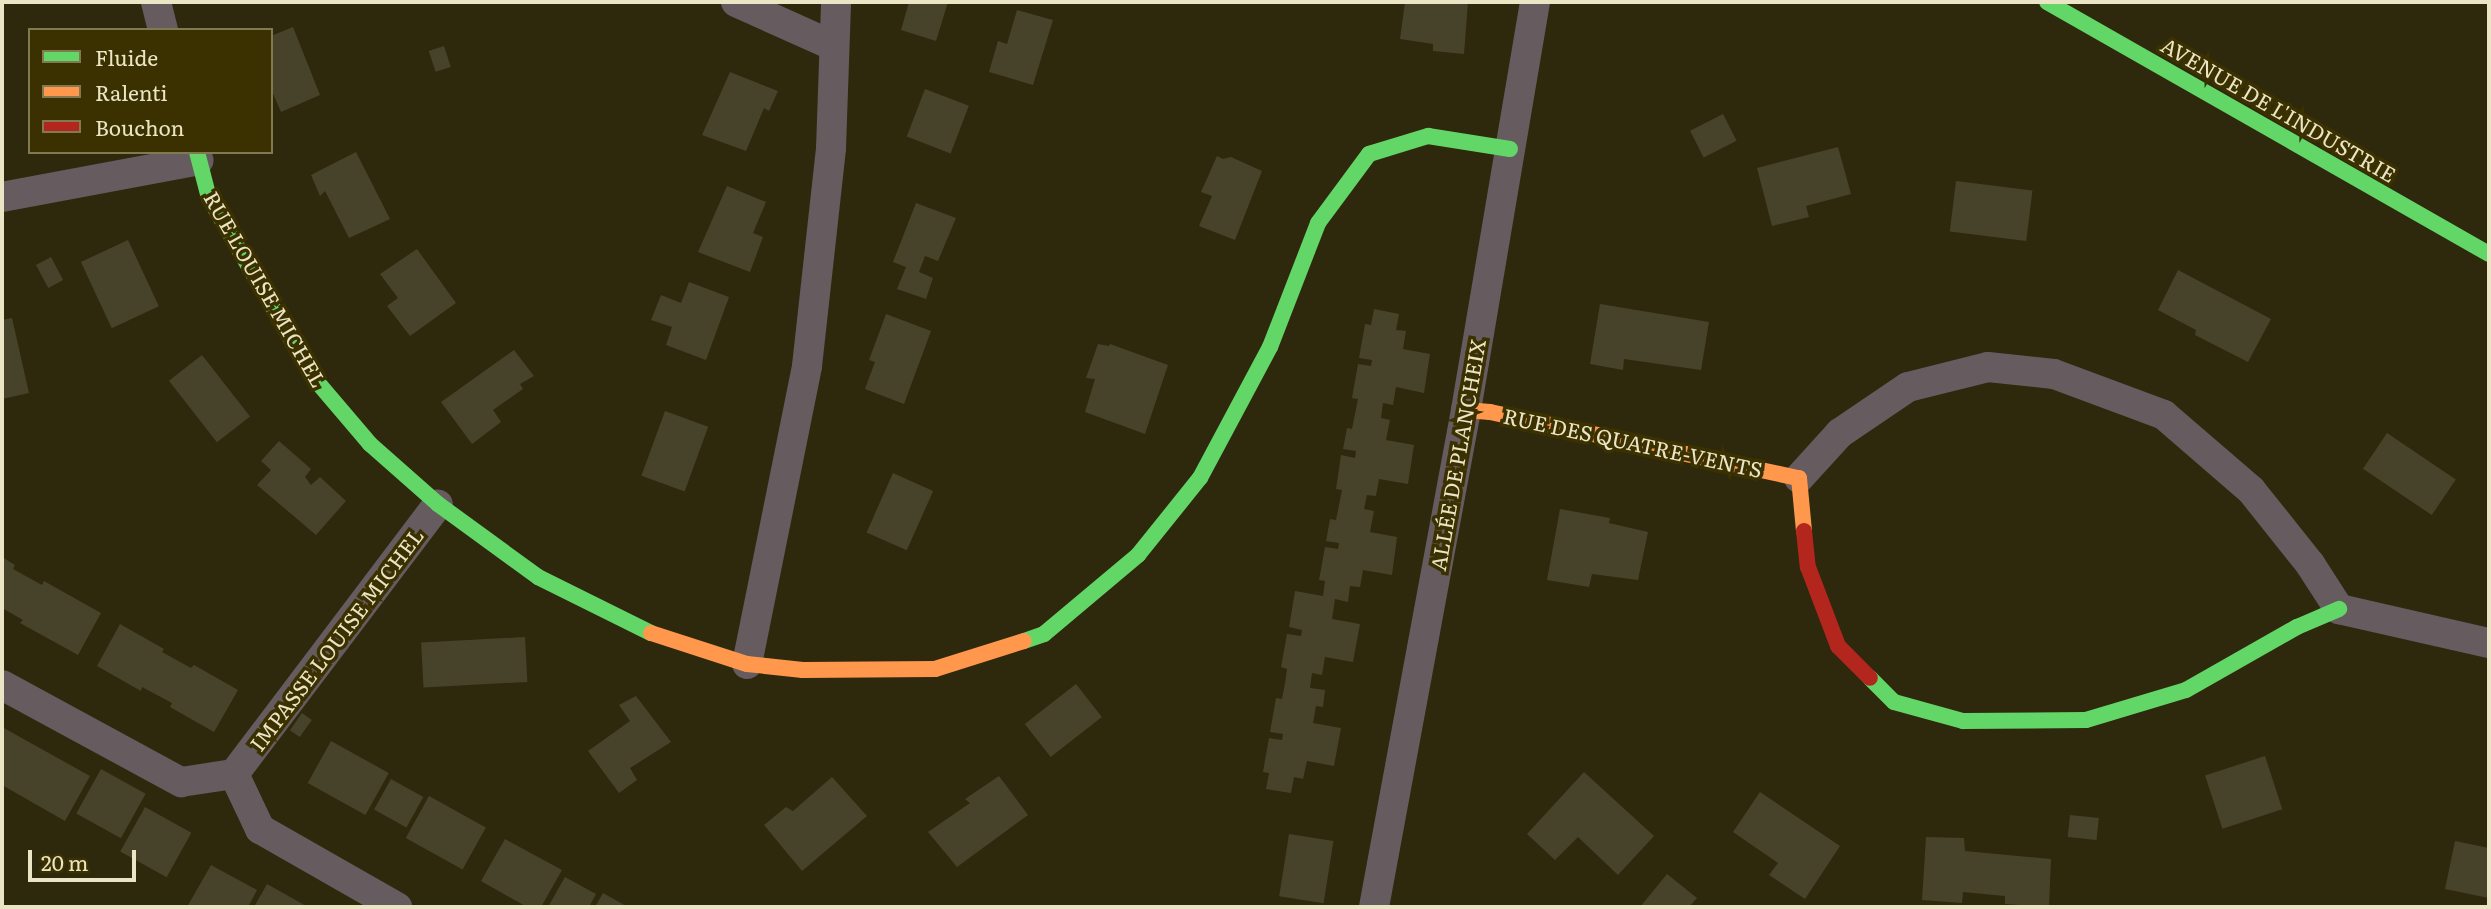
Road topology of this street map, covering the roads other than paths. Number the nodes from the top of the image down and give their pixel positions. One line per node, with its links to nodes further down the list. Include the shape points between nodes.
1 (156, 2): 7 (street)
2 (172, 2): 8 (street)
3 (736, 2): 9 (street)
4 (836, 2): 9 (street)
5 (1535, 2): 10 (street, ALLÉE DE PLANCHEIX)
6 (2047, 2): 13 (street, AVENUE DE L'INDUSTRIE)
7 (163, 28)
8 (165, 28)
9 (834, 46): 19 (street, via 831,148 807,366)
10 (1510, 149): 14 (street, ALLÉE DE PLANCHEIX); 19 (street, RUE LOUISE MICHEL, via 1428,136 1369,154 1318,223 1270,347 1200,478 1138,555 1044,634 935,669 803,670)
11 (198, 156): 12 (street); 16 (street, RUE LOUISE MICHEL, via 209,198 313,377 370,444)
12 (2, 197)
13 (2489, 254)
14 (1466, 410): 15 (street, RUE DES QUATRE-VENTS); 23 (street, ALLÉE DE PLANCHEIX)
15 (1799, 478): 17 (street, via 1840,433 1908,387 1988,367 2054,374 2164,415 2251,490); 17 (street, via 1808,567 1838,646 1894,702 1963,720 2087,720 2186,690 2297,627)
16 (439, 504): 19 (street, RUE LOUISE MICHEL, via 538,578 660,637); 21 (street, IMPASSE LOUISE MICHEL)
17 (2339, 609): 18 (street)
18 (2489, 643)
19 (747, 664)
20 (2, 685): 21 (street, via 181,782)
21 (234, 774): 22 (street, via 260,829)
22 (397, 907)
23 (1374, 907)

